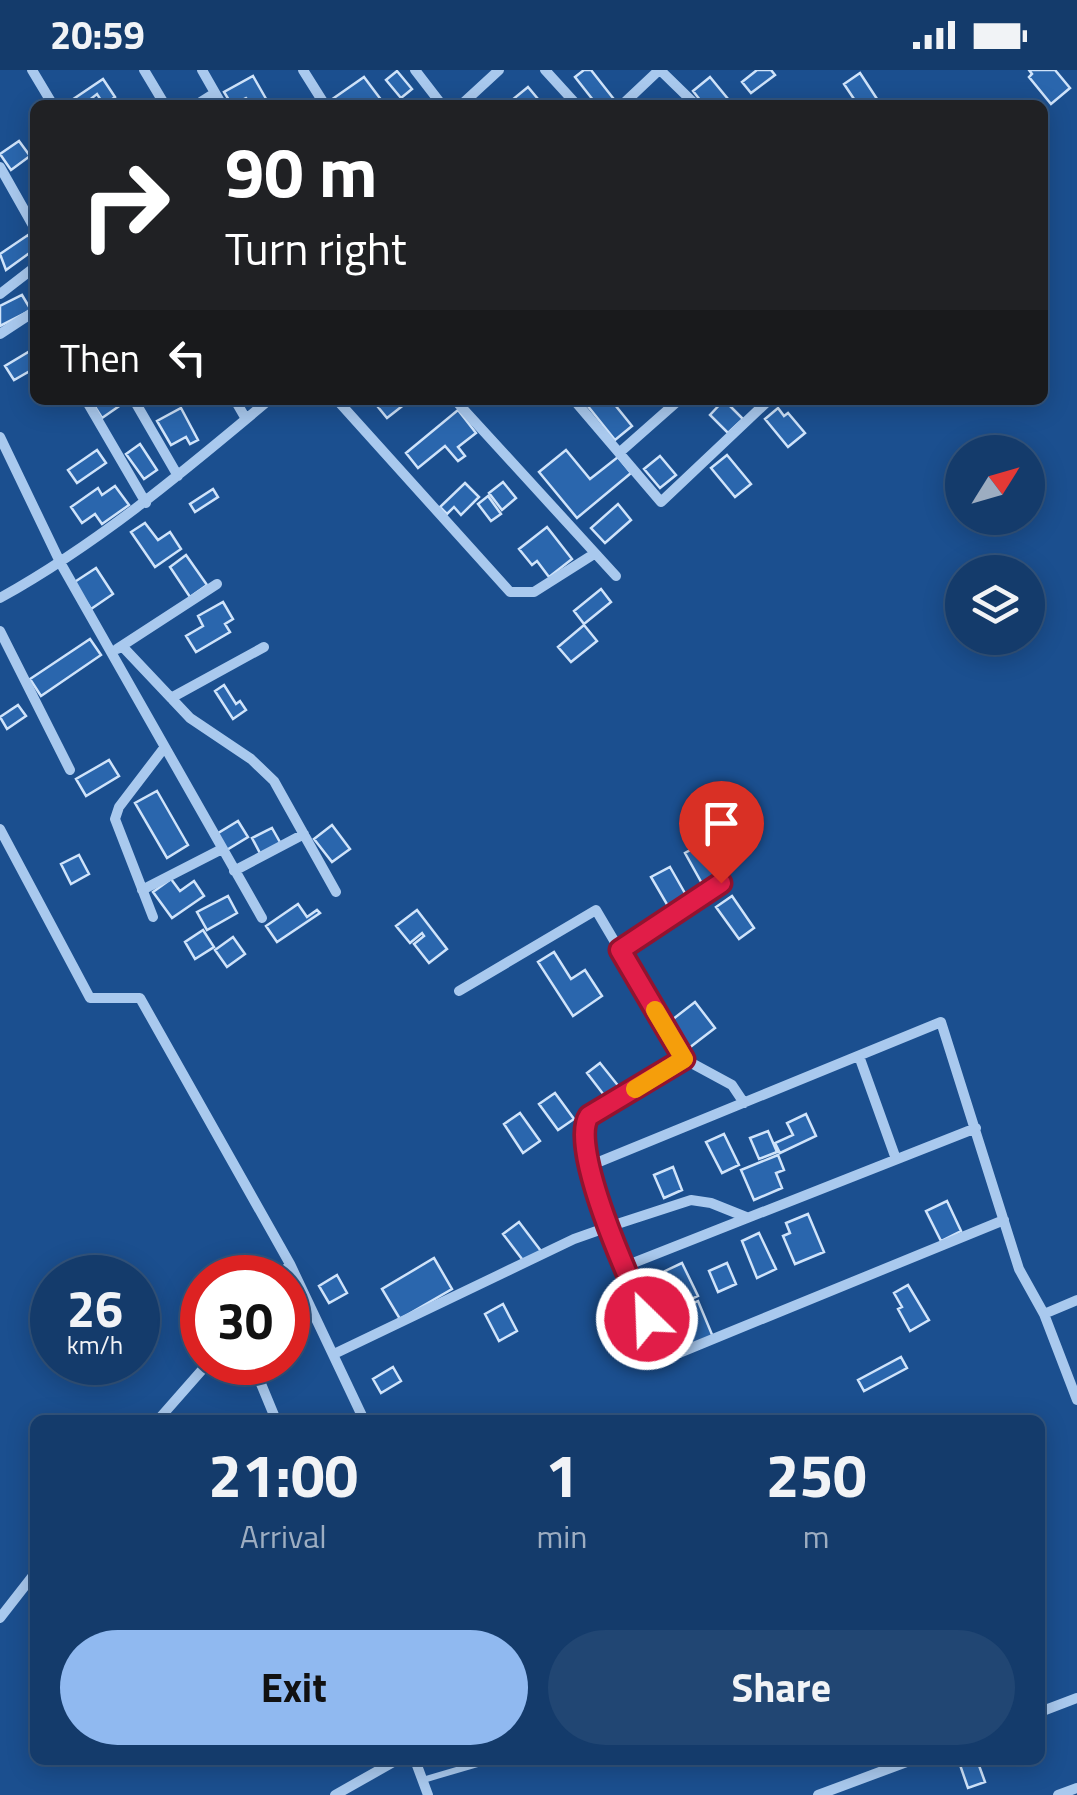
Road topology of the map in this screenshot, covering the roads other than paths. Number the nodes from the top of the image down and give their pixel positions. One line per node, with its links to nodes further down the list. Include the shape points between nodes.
1 (32, 70): 10 (street)
2 (144, 70): 11 (street)
3 (202, 70): 9 (street)
4 (303, 70): 14 (street)
5 (415, 70): 15 (street)
6 (499, 70): 16 (street)
7 (545, 70): 17 (street)
8 (660, 70): 18 (street); 19 (street)
9 (216, 94): 12 (street); 13 (street)
10 (51, 100)
11 (162, 100)
12 (205, 100)
13 (219, 100)
14 (321, 100)
15 (438, 100)
16 (467, 100)
17 (572, 100)
18 (627, 100)
19 (691, 100)
20 (0, 167): 21 (street)
21 (30, 220)
22 (30, 271): 23 (street)
23 (0, 294)
24 (30, 315): 25 (street)
25 (0, 334)
26 (89, 405): 39 (street)
27 (137, 405): 38 (street)
28 (238, 405): 35 (street)
29 (263, 405): 35 (street)
30 (342, 405): 40 (street, via 510,592 534,592)
31 (459, 405): 40 (street)
32 (578, 405): 37 (street)
33 (673, 405): 37 (street)
34 (764, 405): 37 (street, via 662,502)
35 (246, 419): 38 (street)
36 (0, 437): 41 (street)
37 (619, 453)
38 (178, 476): 39 (street)
39 (146, 503): 41 (street)
40 (594, 554): 42 (street)
41 (60, 564): 44 (street); 48 (street)
42 (616, 576)
43 (217, 584): 46 (street)
44 (0, 598)
45 (0, 631): 51 (street)
46 (122, 646): 48 (street); 49 (street)
47 (264, 647): 49 (street)
48 (110, 654): 50 (street)
49 (170, 698): 53 (street, via 264,769)
50 (164, 748): 54 (street); 57 (street, via 114,819)
51 (70, 770)
52 (0, 829): 72 (street, via 90,998 140,998)
53 (304, 834): 55 (street); 58 (street)
54 (222, 849): 55 (street); 57 (street)
55 (234, 871): 60 (street)
56 (721, 883): 61 (street)
57 (142, 890): 59 (street)
58 (336, 892)
59 (153, 917)
60 (262, 918)
61 (620, 950): 62 (street, via 596,910); 64 (street)
62 (459, 991)
63 (858, 1056): 65 (street); 66 (street, via 941,1022); 67 (street)
64 (684, 1059): 65 (street, via 732,1085); 68 (street, via 589,1116)
65 (744, 1103): 68 (street)
66 (976, 1128): 67 (street); 70 (street)
67 (896, 1159): 69 (street)
68 (589, 1166): 71 (street)
69 (746, 1217): 71 (street, via 691,1200); 73 (street)
70 (1004, 1220): 73 (street, via 674,1355 658,1346); 76 (street)
71 (608, 1227): 73 (street); 77 (street)
72 (285, 1255)
73 (624, 1267)
74 (1077, 1300): 76 (street)
75 (310, 1305): 77 (street)
76 (1044, 1314): 80 (street)
77 (334, 1354): 83 (street)
78 (189, 1385): 81 (street)
79 (262, 1385): 82 (street)
80 (1077, 1399)
81 (162, 1415)
82 (274, 1415)
83 (362, 1415)
84 (30, 1579): 85 (street)
85 (0, 1618)
86 (1077, 1698): 87 (street)
87 (1045, 1710)
88 (388, 1765): 94 (street)
89 (417, 1765): 92 (street)
90 (474, 1765): 92 (lane)
91 (899, 1765): 96 (street)
92 (423, 1780): 95 (street)
93 (1077, 1788): 97 (street)
94 (335, 1795)
95 (428, 1795)
96 (818, 1795)
97 (1058, 1795)

